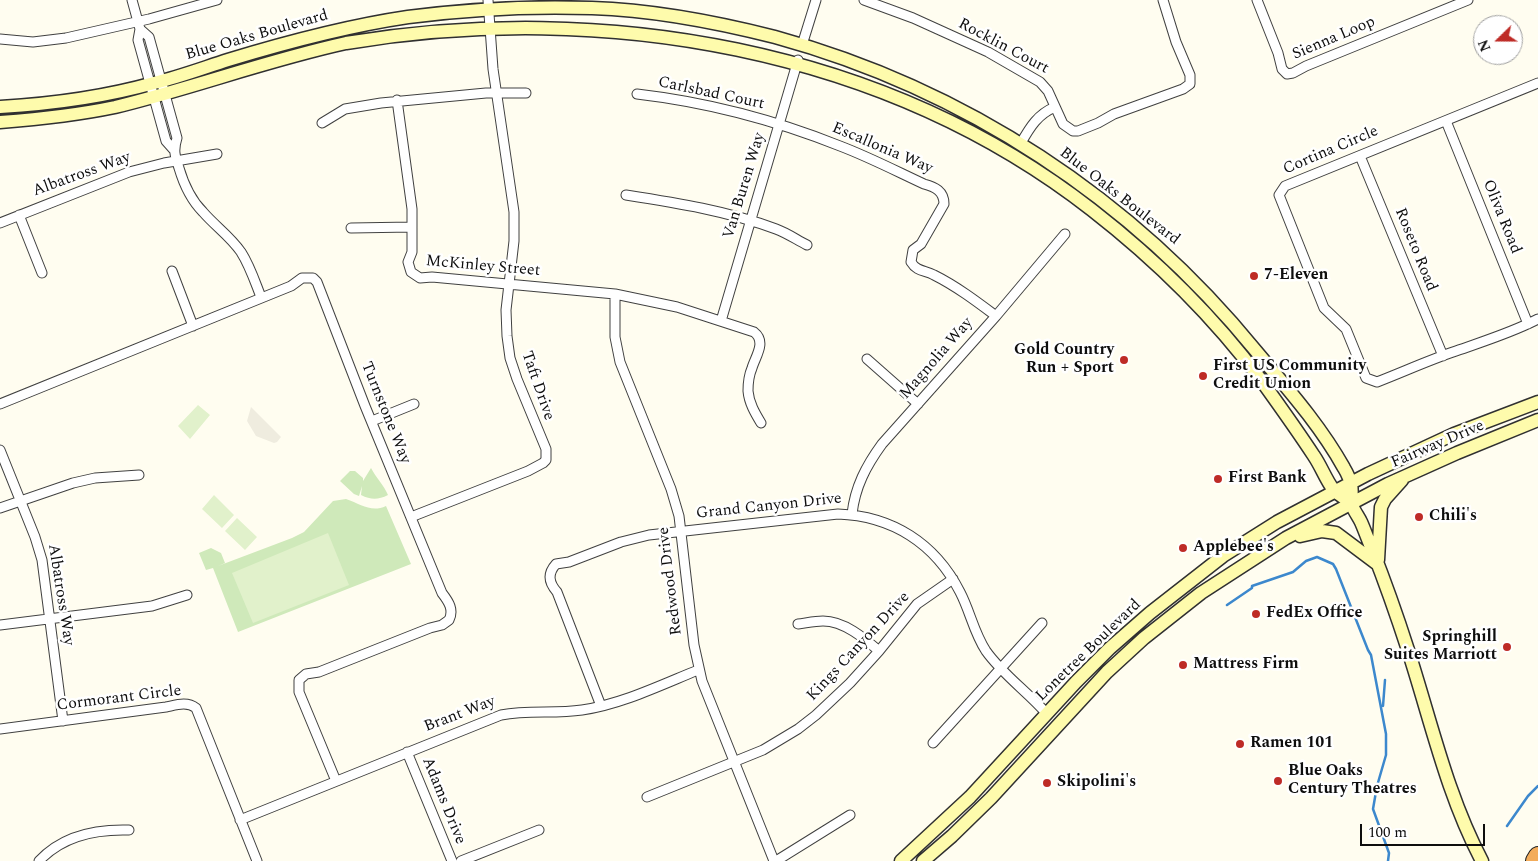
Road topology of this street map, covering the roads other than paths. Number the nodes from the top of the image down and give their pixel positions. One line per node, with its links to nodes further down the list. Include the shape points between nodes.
1 (132, 0): 10 (street)
2 (217, 0): 10 (street)
3 (816, 0): 12 (street)
4 (864, 0): 21 (street, Rocklin Court, via 913,18 995,56 1045,86)
5 (1163, 0): 21 (street, Rocklin Court, via 1190,75 1190,84 1078,131 1064,124)
6 (1257, 0): 7 (street, Sienna Loop, via 1286,74)
7 (1468, 0)
8 (488, 5): 9 (street, Taft Drive); 12 (main road, Blue Oaks Boulevard, via 634,12 720,24); 15 (main road, Blue Oaks Boulevard, via 345,28 273,47)
9 (490, 24): 13 (main road, Blue Oaks Boulevard, via 551,23 634,28 716,39); 15 (main road, Blue Oaks Boulevard, via 407,32 348,42); 16 (street, Taft Drive)
10 (140, 25): 11 (street, via 45,41); 15 (street, via 149,37)
11 (0, 38)
12 (802, 45): 13 (main road); 26 (main road, Blue Oaks Boulevard, via 919,89)
13 (798, 59): 25 (street, Van Buren Way); 61 (main road, Blue Oaks Boulevard, via 873,86 950,120 1038,171 1112,226 1174,281 1228,339 1289,419)
14 (1538, 83): 22 (street, Cortina Circle)
15 (157, 89): 20 (main road, Blue Oaks Boulevard); 23 (main road, Blue Oaks Boulevard, via 85,113); 29 (street, via 166,142 174,150)
16 (496, 93): 17 (street); 19 (street); 40 (street, Taft Drive, via 514,212)
17 (526, 93)
18 (637, 94): 25 (street, Carlsbad Court, via 713,106)
19 (397, 100): 24 (street, via 345,109); 34 (street, McKinley Street)
20 (0, 107)
21 (1055, 107): 26 (street, via 1038,117)
22 (1446, 121): 28 (street, Cortina Circle); 46 (street, Oliva Road)
23 (0, 122)
24 (322, 123)
25 (779, 125): 32 (street, Van Buren Way); 43 (street, Escallonia Way, via 855,152 941,192 944,198 942,209 921,244 913,250 912,262 916,269 932,274 963,292)
26 (1021, 143): 60 (main road, Blue Oaks Boulevard, via 1098,196 1190,276 1304,410)
27 (217, 154): 29 (street, Albatross Way)
28 (1360, 156): 48 (street, Roseto Road); 48 (street, Cortina Circle, via 1284,186 1279,195 1324,308 1346,330 1366,378 1377,382)
29 (177, 161): 31 (street, Albatross Way, via 116,176); 42 (street, via 193,200 241,252)
30 (626, 195): 32 (street, via 707,209)
31 (19, 215): 33 (street, Albatross Way); 39 (street)
32 (750, 221): 37 (street, via 778,230); 45 (street, Van Buren Way)
33 (0, 222)
34 (412, 227): 35 (street); 40 (street, McKinley Street, via 412,252 408,262 415,276)
35 (351, 228)
36 (1065, 234): 43 (street, Magnolia Way)
37 (807, 245)
38 (172, 271): 47 (street)
39 (42, 273)
40 (508, 285): 41 (street, McKinley Street); 66 (street, Taft Drive, via 506,323 510,358 546,449 546,460 528,471)
41 (615, 294): 45 (street, McKinley Street, via 656,301); 67 (street, Redwood Drive, via 615,336 620,362 676,503)
42 (261, 298): 47 (street, Turnstone Way); 55 (street, Turnstone Way, via 302,278 313,278 317,282)
43 (996, 316): 53 (street, Magnolia Way)
44 (1538, 319): 46 (street, Cortina Circle)
45 (720, 320): 56 (street, McKinley Street, via 754,332 760,339 748,390 752,408)
46 (1528, 324): 48 (street, Cortina Circle, via 1498,338)
47 (192, 326): 51 (street, Turnstone Way)
48 (1442, 356)
49 (867, 359): 53 (street)
50 (1538, 402): 60 (main road, Fairway Drive, via 1454,434)
51 (0, 404)
52 (414, 404): 55 (street)
53 (918, 404): 65 (street, Magnolia Way, via 867,465 856,491)
54 (1538, 420): 59 (main road, Fairway Drive)
55 (372, 421): 66 (street, Turnstone Way)
56 (761, 423)
57 (0, 450): 62 (street, Albatross Way)
58 (139, 476): 62 (street, via 95,478)
59 (1405, 477): 63 (main road, Fairway Drive); 69 (main road, via 1381,507)
60 (1351, 482): 61 (main road, Lonetree Boulevard); 63 (main road, Blue Oaks Boulevard)
61 (1334, 491): 63 (main road, Blue Oaks Boulevard); 80 (main road, Lonetree Boulevard, via 1277,522 1210,565 1116,643)
62 (21, 500): 64 (street); 72 (street, Albatross Way, via 42,560)
63 (1352, 503): 68 (main road, Lonetree Boulevard); 69 (main road, Blue Oaks Boulevard)
64 (0, 508)
65 (852, 514): 67 (street, Grand Canyon Drive); 70 (street, Grand Canyon Drive, via 884,522 909,534 932,553)
66 (411, 518): 87 (street, Turnstone Way, via 452,614 442,625 319,672 306,674 299,680 299,692)
67 (681, 531): 78 (street, Redwood Drive); 79 (street, Grand Canyon Drive, via 621,542 569,562 558,563 551,571 550,582 557,592)
68 (1286, 538): 69 (main road, via 1334,532); 82 (main road, Lonetree Boulevard, via 1175,612 1107,672)
69 (1378, 565): 101 (main road, Blue Oaks Boulevard, via 1454,799)
70 (953, 579): 76 (street, Kings Canyon Drive, via 917,604); 77 (street, Grand Canyon Drive, via 980,640)
71 (188, 595): 72 (street, via 152,606)
72 (50, 618): 74 (street); 81 (street, Albatross Way)
73 (1042, 623): 77 (street)
74 (0, 624)
75 (798, 624): 76 (street, via 824,621 839,625 855,632)
76 (879, 651): 86 (street, Kings Canyon Drive, via 850,683 798,729 773,745)
77 (1000, 669): 80 (street, Grand Canyon Drive); 84 (street)
78 (698, 670): 79 (street, Brant Way); 86 (street, Redwood Drive)
79 (602, 706): 85 (street, Brant Way, via 501,715)
80 (1047, 714): 82 (main road); 99 (main road, Lonetree Boulevard, via 970,797)
81 (63, 721): 83 (street, Cormorant Circle); 90 (street, Cormorant Circle, via 192,705 196,708)
82 (1059, 723): 100 (main road, Lonetree Boulevard, via 991,798)
83 (0, 729)
84 (933, 743)
85 (407, 752): 87 (street, Brant Way); 96 (street, Adams Drive)
86 (733, 762): 88 (street, Kings Canyon Drive); 98 (street, Redwood Drive)
87 (336, 781): 90 (street, Brant Way)
88 (647, 797)
89 (850, 815): 98 (street)
90 (240, 820): 95 (street, Cormorant Circle)
91 (129, 830): 94 (street, via 79,836 51,850)
92 (539, 830): 97 (street)
93 (1538, 856): 102 (highway)
94 (39, 861)
95 (257, 861)
96 (452, 861)
97 (461, 861)
98 (775, 861)
99 (901, 861)
100 (923, 861)
101 (1482, 861)
102 (1535, 861)

